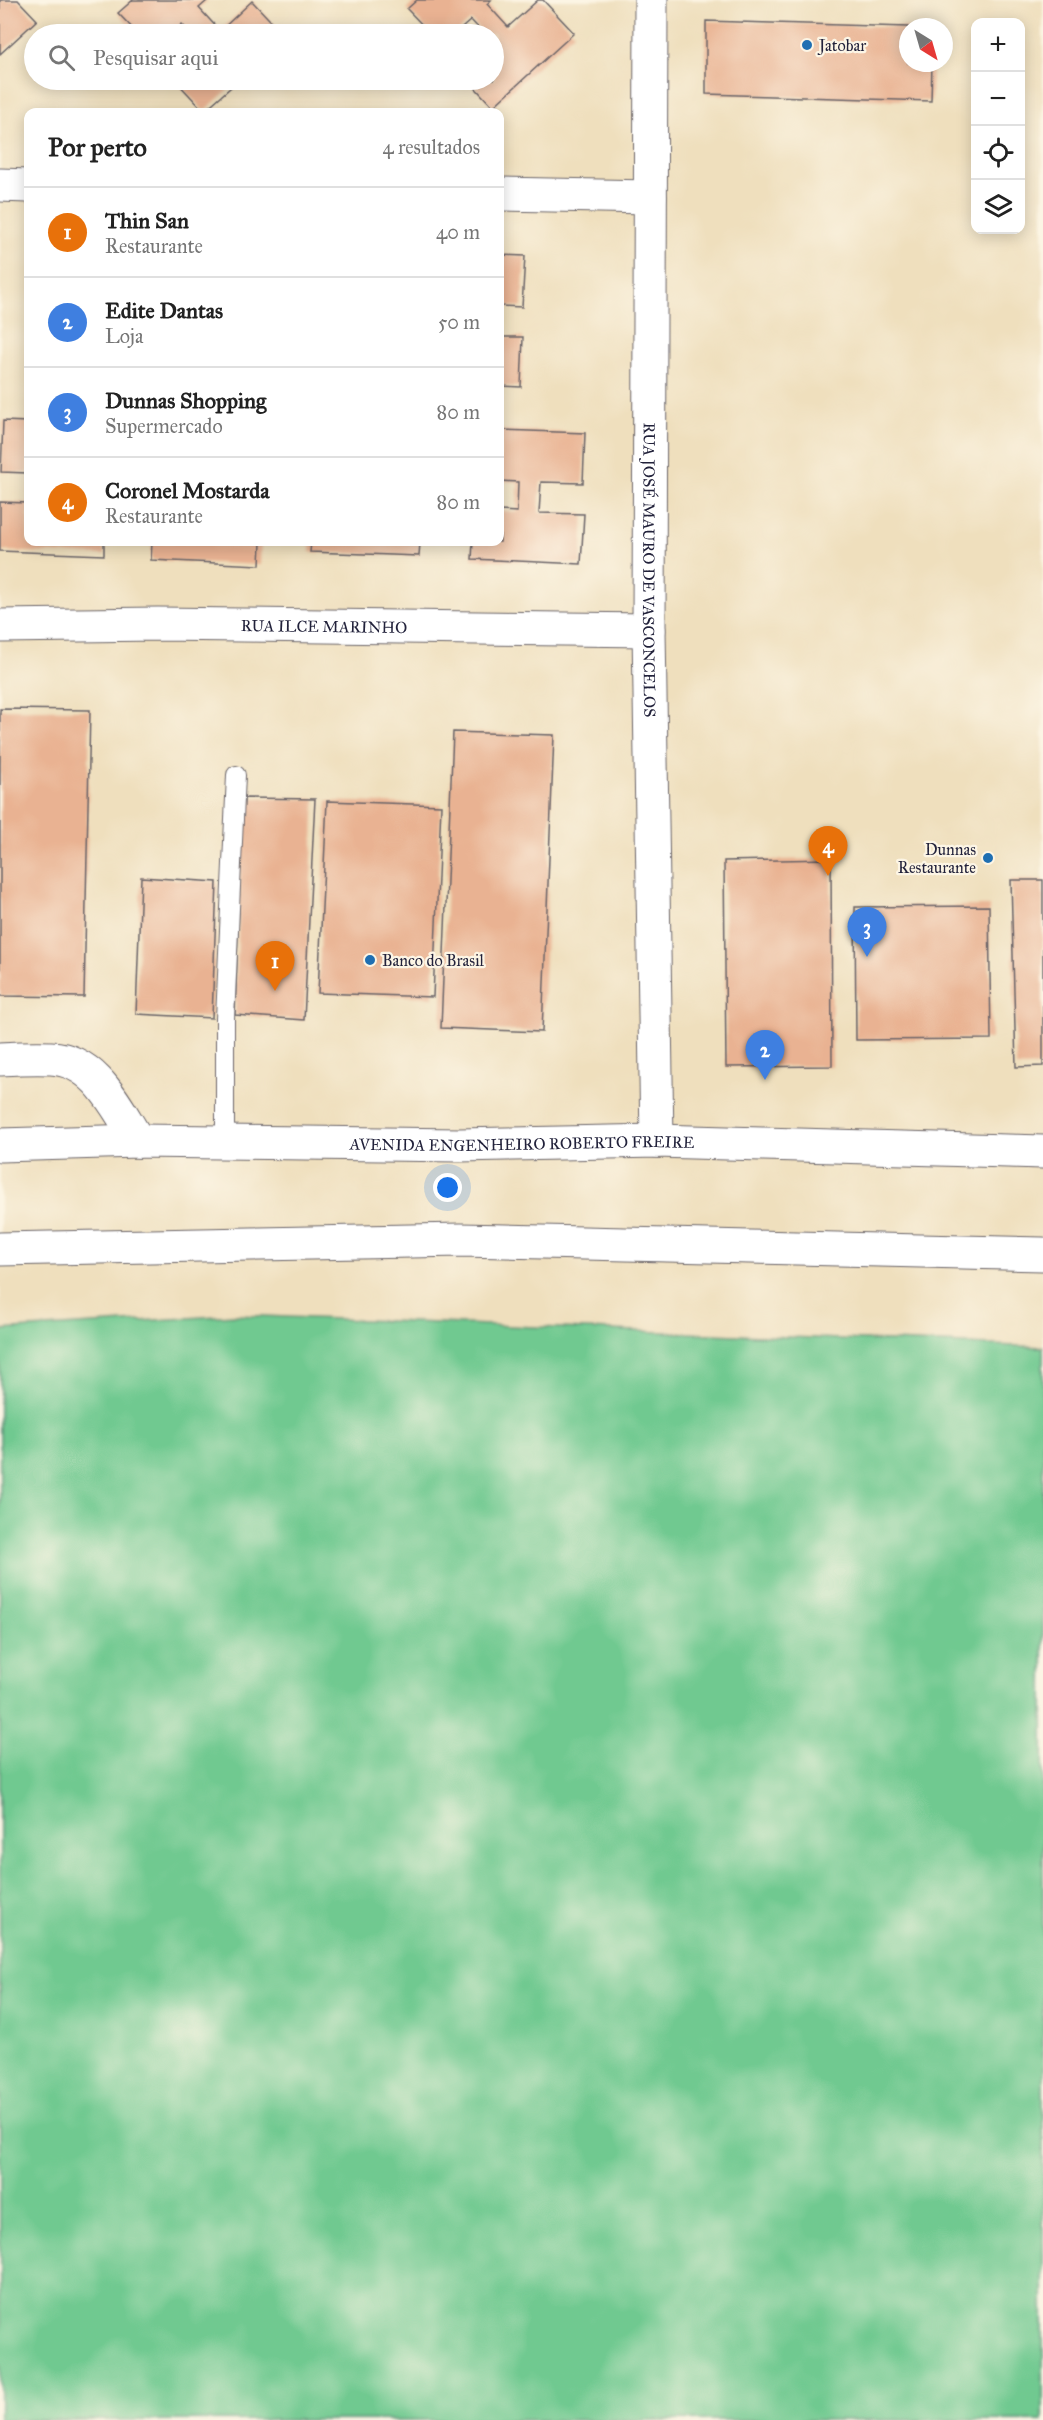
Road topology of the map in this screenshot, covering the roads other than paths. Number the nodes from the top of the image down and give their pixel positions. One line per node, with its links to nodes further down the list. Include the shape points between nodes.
1 (651, 0): 5 (street, RUA JOSÉ MAURO DE VASCONCELOS)
2 (0, 185): 3 (street)
3 (24, 186)
4 (504, 194): 5 (street)
5 (651, 197): 7 (street, RUA JOSÉ MAURO DE VASCONCELOS)
6 (0, 626): 7 (street, RUA ILCE MARINHO)
7 (649, 630): 11 (street, RUA JOSÉ MAURO DE VASCONCELOS)
8 (236, 775): 12 (lane, via 225,1020)
9 (0, 1059): 10 (street, via 53,1058 76,1064 108,1094)
10 (138, 1141): 12 (street, AVENIDA ENGENHEIRO ROBERTO FREIRE); 13 (street, AVENIDA ENGENHEIRO ROBERTO FREIRE)
11 (657, 1141): 12 (street, AVENIDA ENGENHEIRO ROBERTO FREIRE, via 460,1145); 14 (street, AVENIDA ENGENHEIRO ROBERTO FREIRE)
12 (225, 1142)
13 (0, 1145)
14 (1043, 1152)
15 (0, 1249): 16 (street, via 462,1240)
16 (1043, 1254)

